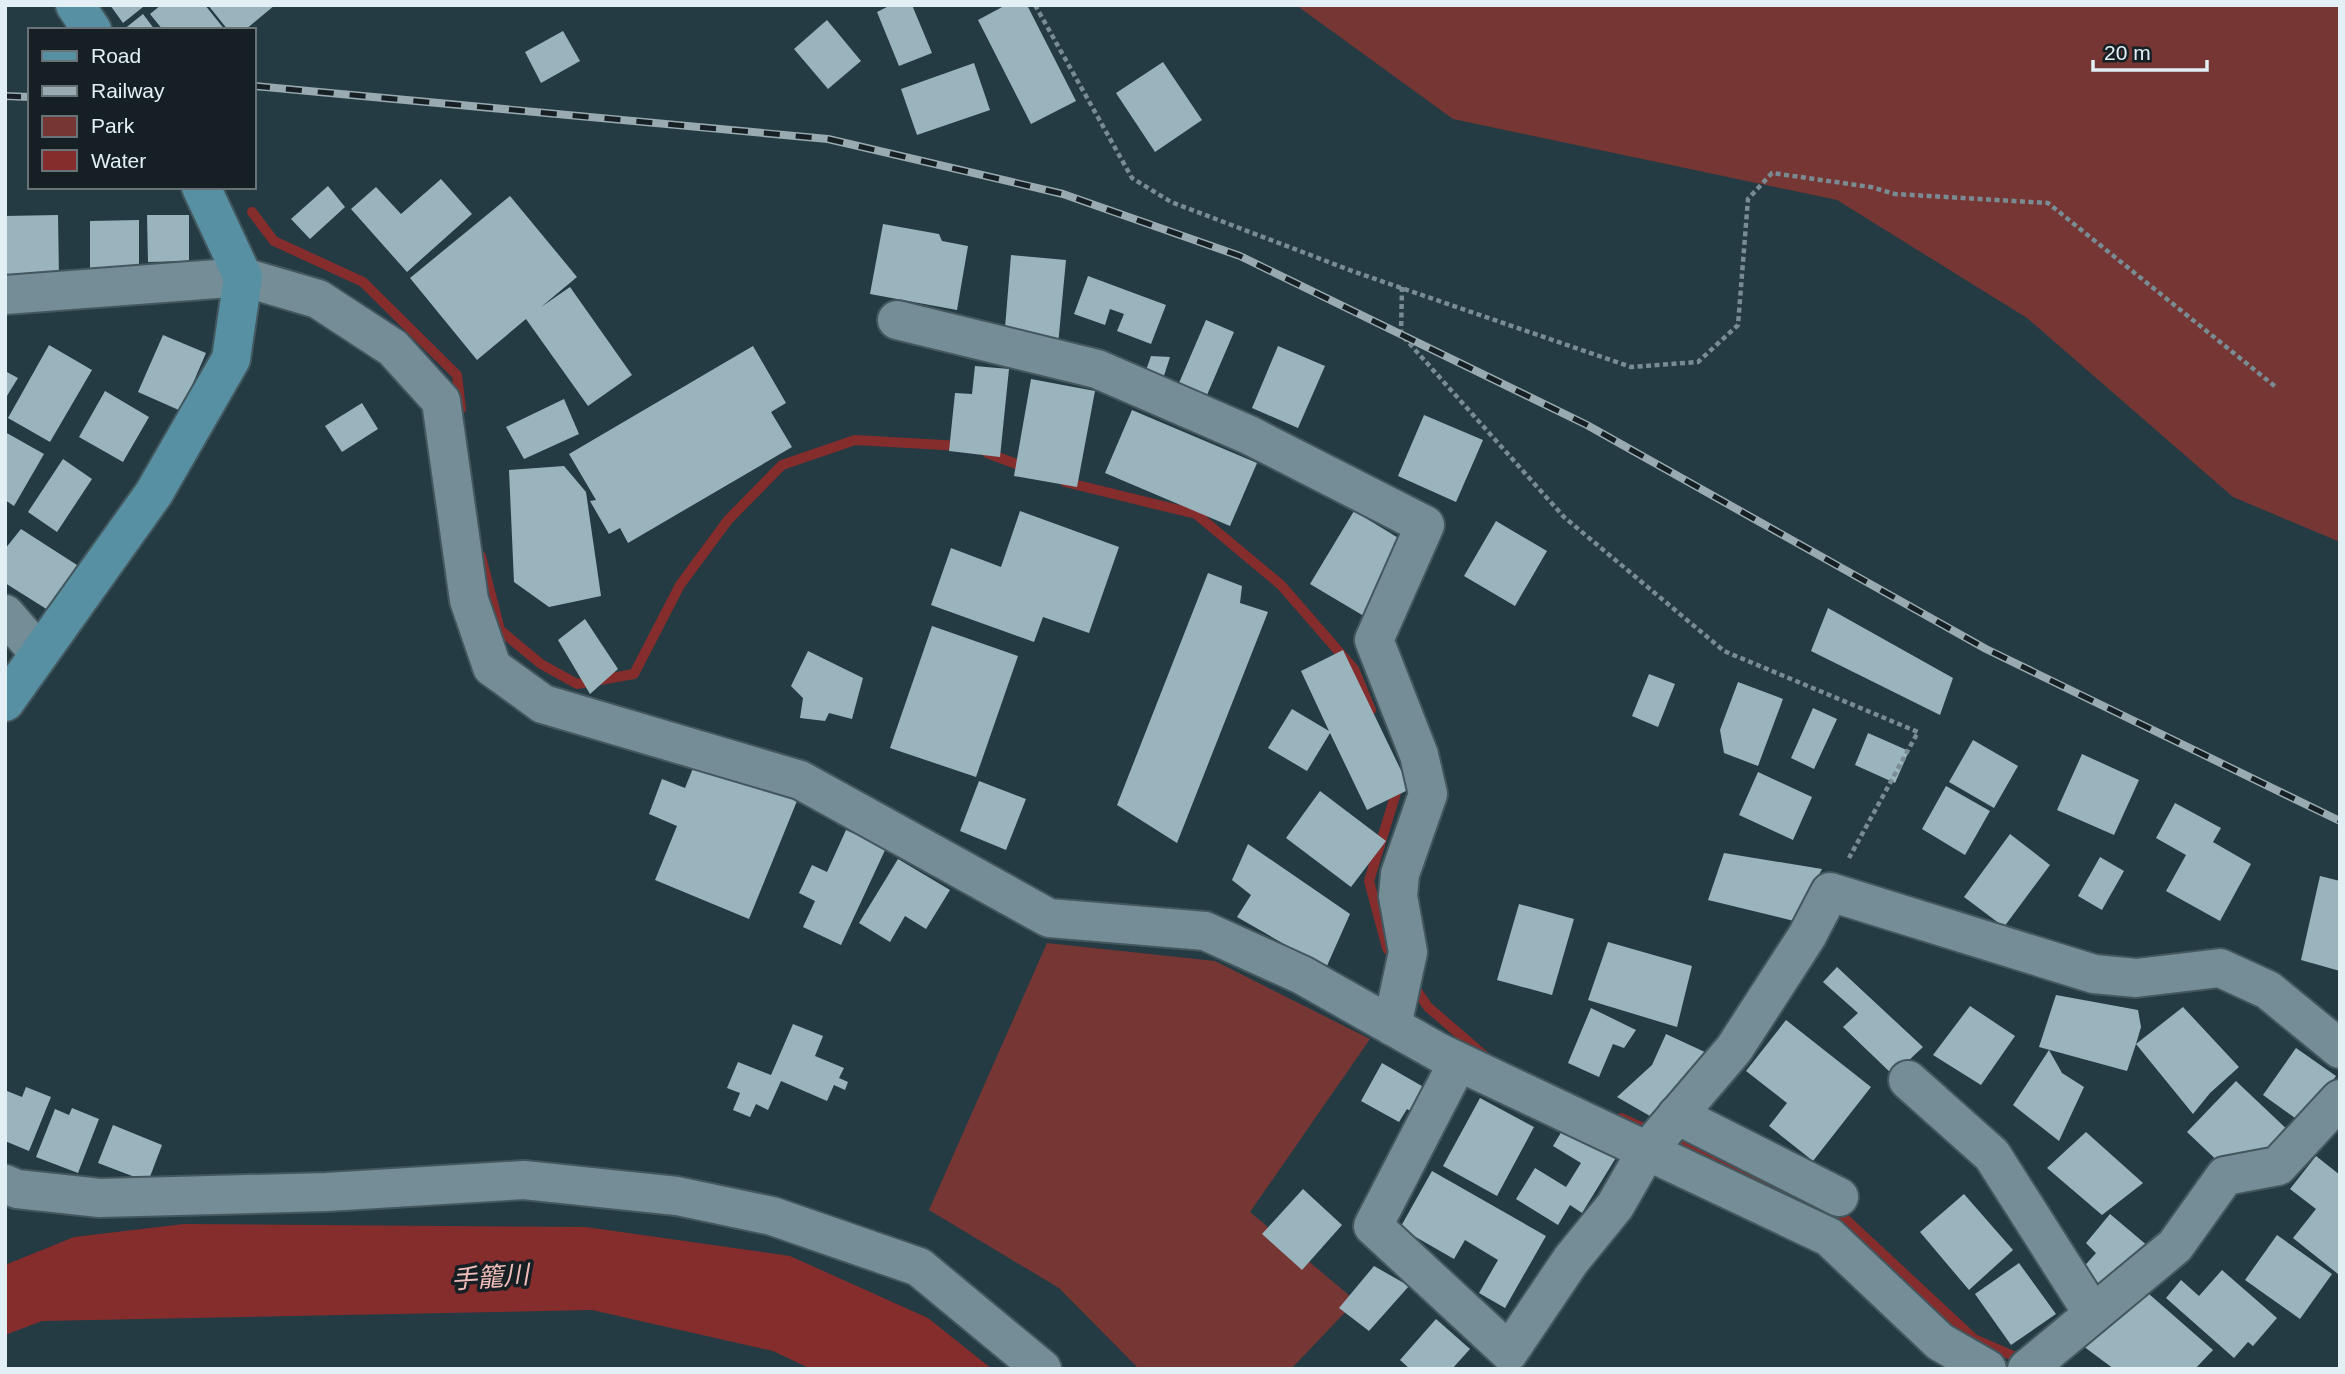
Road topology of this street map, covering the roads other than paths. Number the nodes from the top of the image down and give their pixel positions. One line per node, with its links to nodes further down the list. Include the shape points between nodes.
1 (75, 5): 2 (street)
2 (91, 28)
3 (202, 189): 4 (street)
4 (243, 277): 5 (street); 8 (street, via 231,359 154,493); 10 (street, via 318,299 393,348 441,401 469,600 492,667 543,704 800,780 1049,918 1205,931 1302,975)
5 (5, 295)
6 (897, 320): 10 (street, via 1097,369 1249,435 1426,525 1374,640 1419,755 1428,794 1400,874 1404,973)
7 (5, 614): 8 (street)
8 (38, 652): 9 (street)
9 (5, 702)
10 (1392, 1027): 12 (street)
11 (2340, 1049): 15 (street, via 2268,990 2221,968 2136,978 2094,974 1830,892 1734,1049)
12 (1458, 1062): 16 (street); 16 (street, via 1373,1226 1509,1352 1571,1260 1615,1206)
13 (1908, 1080): 19 (street, via 1992,1155)
14 (2340, 1099): 19 (street, via 2278,1166 2225,1176 2175,1246)
15 (1677, 1115): 16 (street); 18 (street)
16 (1646, 1152): 21 (street, via 1829,1237 1940,1342)
17 (5, 1184): 20 (street, via 100,1198 327,1192 524,1180 677,1196 772,1216 919,1267)
18 (1839, 1197)
19 (2093, 1314): 22 (street)
20 (1042, 1369)
21 (1987, 1369)
22 (2027, 1369)

